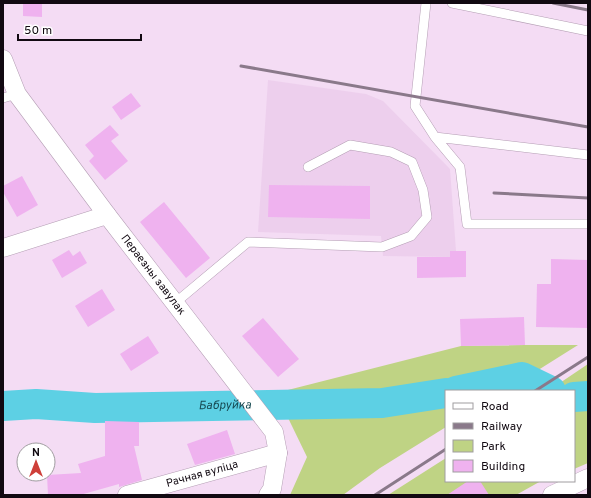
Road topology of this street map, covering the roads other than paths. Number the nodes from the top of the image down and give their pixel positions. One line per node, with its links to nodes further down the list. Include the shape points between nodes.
1 (426, 3): 6 (lane, via 415,106)
2 (452, 3): 3 (lane)
3 (588, 31)
4 (3, 59): 5 (street, Пераезны завулак)
5 (10, 96): 9 (street, Пераезны завулак)
6 (435, 137): 7 (lane); 10 (lane, via 460,167 467,224)
7 (588, 154)
8 (308, 167): 12 (lane, via 350,145 390,152 412,162 423,190 427,217 411,236 382,247 248,242)
9 (107, 215): 11 (street); 12 (street, Пераезны завулак)
10 (588, 224)
11 (3, 248)
12 (175, 303): 13 (street, Пераезны завулак, via 274,432)
13 (278, 453): 15 (street, Рачная вуліца); 16 (street, Пераезны завулак, via 272,489)
14 (588, 478): 17 (street)
15 (127, 495)
16 (268, 495)
17 (552, 495)

